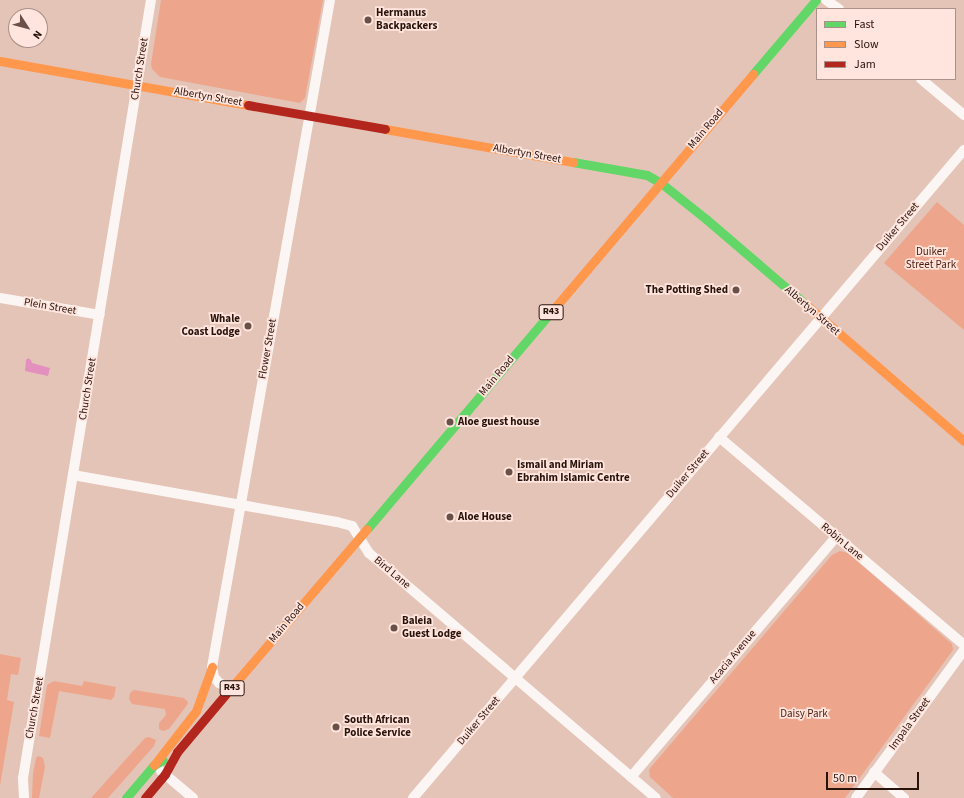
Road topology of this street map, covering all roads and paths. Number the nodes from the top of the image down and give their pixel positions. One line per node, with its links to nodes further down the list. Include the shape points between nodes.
1 (151, 0): 8 (street, Church Street)
2 (330, 0): 9 (street, Flower Street)
3 (816, 0): 12 (main road, Main Road / R43)
4 (826, 0): 5 (street)
5 (838, 8)
6 (0, 61): 8 (main road, Albertyn Street)
7 (922, 80): 10 (street)
8 (138, 85): 9 (main road, Albertyn Street); 14 (street, Church Street)
9 (309, 115): 12 (main road, Albertyn Street, via 642,174); 19 (street, Flower Street)
10 (964, 115)
11 (964, 150): 15 (street, Duiker Street)
12 (661, 183): 15 (main road, Albertyn Street); 21 (main road, Main Road / R43)
13 (0, 298): 14 (street, Plein Street)
14 (100, 315): 18 (street, Church Street)
15 (820, 318): 16 (street, Duiker Street); 17 (main road, Albertyn Street)
16 (719, 437): 20 (street, Robin Lane); 25 (street, Duiker Street)
17 (964, 441)
18 (73, 475): 19 (street, Bird Lane); 32 (street, Church Street)
19 (240, 505): 21 (street, Bird Lane, via 346,524 352,526); 24 (street, Flower Street)
20 (836, 537): 22 (street, Robin Lane); 31 (street, Acacia Avenue)
21 (359, 538): 25 (street, Bird Lane, via 369,553); 26 (main road, Main Road / R43)
22 (964, 646)
23 (964, 650): 29 (street, Impala Street)
24 (212, 667): 26 (street, via 214,677 219,683); 28 (main road, via 196,711)
25 (515, 678): 31 (street, Bird Lane); 33 (street, Duiker Street)
26 (231, 689): 27 (main road, Main Road / R43)
27 (177, 752): 28 (main road, Main Road / R43); 30 (main road, Main Road / R43)
28 (154, 765): 30 (street); 36 (main road, Main Road / R43)
29 (874, 772): 40 (street, Impala Street); 41 (street)
30 (165, 774): 37 (main road, Main Road / R43); 38 (street)
31 (631, 777): 39 (street, Bird Lane)
32 (23, 778): 34 (street, Church Street); 35 (street, Church Street)
33 (419, 796)
34 (17, 798)
35 (24, 798)
36 (126, 798)
37 (145, 798)
38 (193, 798)
39 (656, 798)
40 (856, 798)
41 (904, 798)

